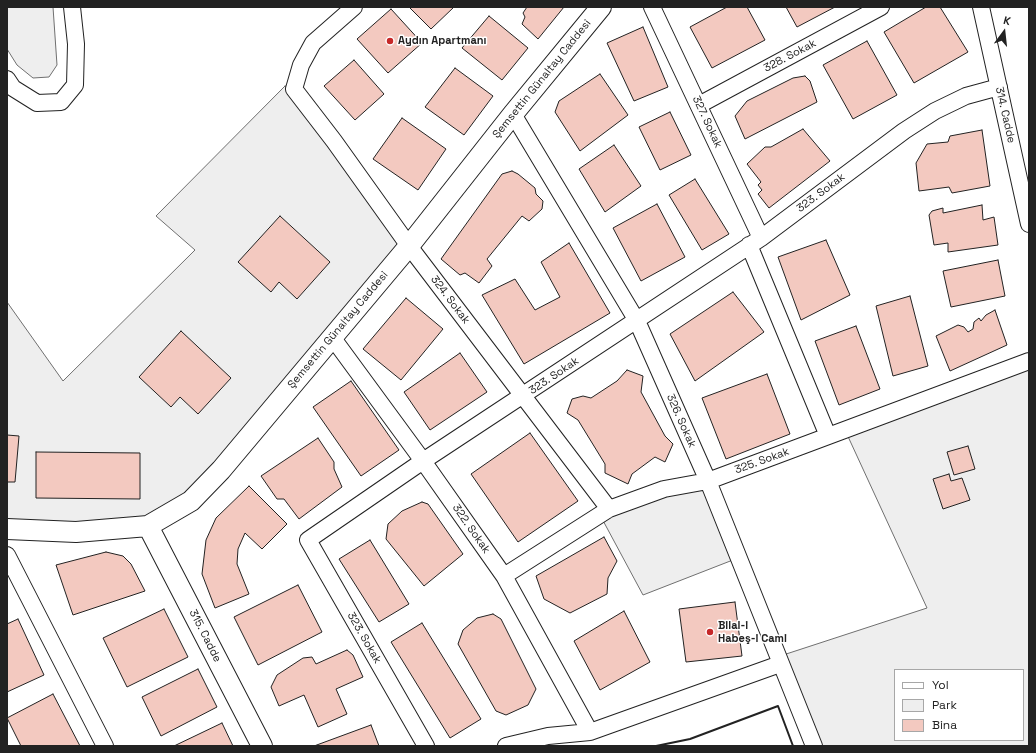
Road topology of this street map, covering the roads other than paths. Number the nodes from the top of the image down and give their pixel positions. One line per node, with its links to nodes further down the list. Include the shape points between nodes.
1 (72, 7): 7 (street, via 76,44 76,85 61,102 37,103 13,88)
2 (354, 7): 13 (street, 324. Sokak, via 313,43 301,65 294,89)
3 (601, 7): 10 (street, Şemsettin Günaltay Caddesi)
4 (652, 7): 9 (street, 327. Sokak)
5 (881, 7): 9 (street, 328. Sokak)
6 (981, 7): 8 (street, 314. Cadde)
7 (7, 79)
8 (999, 87): 11 (street, 314. Cadde); 12 (street, 323. Sokak, via 966,96 935,111 904,131)
9 (699, 104): 12 (street, 327. Sokak)
10 (513, 114): 13 (street, Şemsettin Günaltay Caddesi); 14 (street, 326. Sokak)
11 (1029, 224)
12 (755, 242): 14 (street, 323. Sokak); 18 (street, 327. Sokak)
13 (409, 246): 15 (street, Şemsettin Günaltay Caddesi); 17 (street, 324. Sokak)
14 (637, 321): 17 (street, 323. Sokak); 20 (street, 326. Sokak)
15 (332, 337): 19 (street, 322. Sokak); 22 (street, Şemsettin Günaltay Caddesi, via 221,470 191,501)
16 (1029, 361): 18 (street, 325. Sokak)
17 (524, 396): 19 (street, 323. Sokak); 21 (street, 324. Sokak)
18 (828, 436): 20 (street, 325. Sokak)
19 (423, 461): 25 (street, 322. Sokak); 30 (street, 323. Sokak, via 308,540)
20 (708, 481): 21 (street, 325. Sokak, via 664,489); 26 (street, 326. Sokak)
21 (609, 509): 25 (street, 325. Sokak)
22 (148, 526): 23 (street, Şemsettin Günaltay Caddesi, via 76,532); 29 (street, 315. Cadde)
23 (7, 530)
24 (7, 555): 28 (street)
25 (504, 576): 27 (street, 322. Sokak)
26 (780, 664): 27 (street); 32 (street, 326. Sokak)
27 (590, 732): 31 (street, via 548,736)
28 (105, 746)
29 (262, 746)
30 (426, 746)
31 (506, 746)
32 (814, 746)

